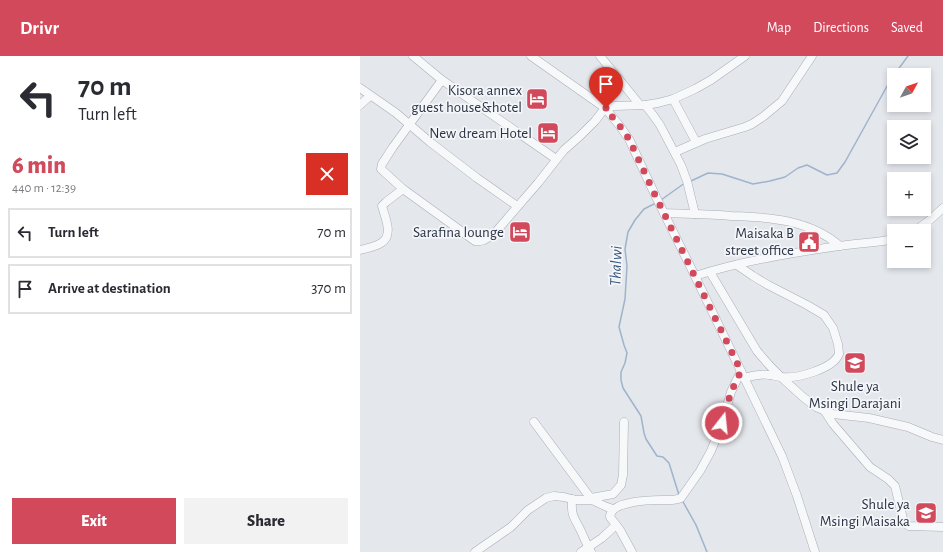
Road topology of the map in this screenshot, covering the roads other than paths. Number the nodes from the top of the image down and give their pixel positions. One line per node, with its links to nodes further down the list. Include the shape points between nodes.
1 (413, 56): 6 (street)
2 (600, 56): 11 (street)
3 (745, 56): 9 (street, via 695,89)
4 (812, 56): 14 (street, via 782,101 764,116 745,127)
5 (536, 57): 12 (street)
6 (442, 80): 13 (street); 16 (street)
7 (360, 88): 8 (street)
8 (370, 96): 10 (street); 13 (street)
9 (673, 99): 11 (street); 14 (street)
10 (360, 105)
11 (643, 105): 12 (street); 15 (street, via 653,115)
12 (605, 108): 16 (street); 20 (street, via 629,139)
13 (409, 125): 17 (street, via 381,167); 18 (street)
14 (696, 142): 15 (street)
15 (675, 152): 21 (street, via 684,172)
16 (556, 159): 18 (street)
17 (403, 189): 18 (street, via 477,241 492,235); 26 (street, via 382,206 389,232 383,243)
18 (517, 206)
19 (943, 208): 22 (street)
20 (662, 210): 21 (street); 29 (street)
21 (695, 214): 25 (street, via 755,216 786,221 821,233)
22 (940, 215): 23 (street)
23 (925, 224)
24 (887, 240): 25 (street)
25 (840, 246): 27 (street)
26 (360, 250)
27 (737, 265): 28 (street); 31 (street, via 824,315 833,328 839,354 834,361 813,372)
28 (710, 272): 29 (street); 31 (street, via 757,351)
29 (695, 276): 30 (street)
30 (743, 374): 31 (street, via 769,374); 38 (street, via 731,392 711,451 681,498 632,502); 44 (street, via 782,456)
31 (781, 377): 32 (street, via 816,407)
32 (824, 410): 35 (street, via 833,414 869,418 908,427); 40 (street, via 870,467 895,486 904,523 909,526)
33 (534, 422): 36 (street)
34 (624, 422): 36 (street, via 621,485 613,494)
35 (943, 440)
36 (592, 499): 37 (street); 38 (street)
37 (572, 500): 41 (street, via 573,516); 42 (street, via 554,496 546,498)
38 (613, 509): 39 (street, via 610,517)
39 (616, 525): 41 (street); 43 (street)
40 (943, 527)
41 (587, 550)
42 (476, 552)
43 (632, 552)
44 (815, 552)

